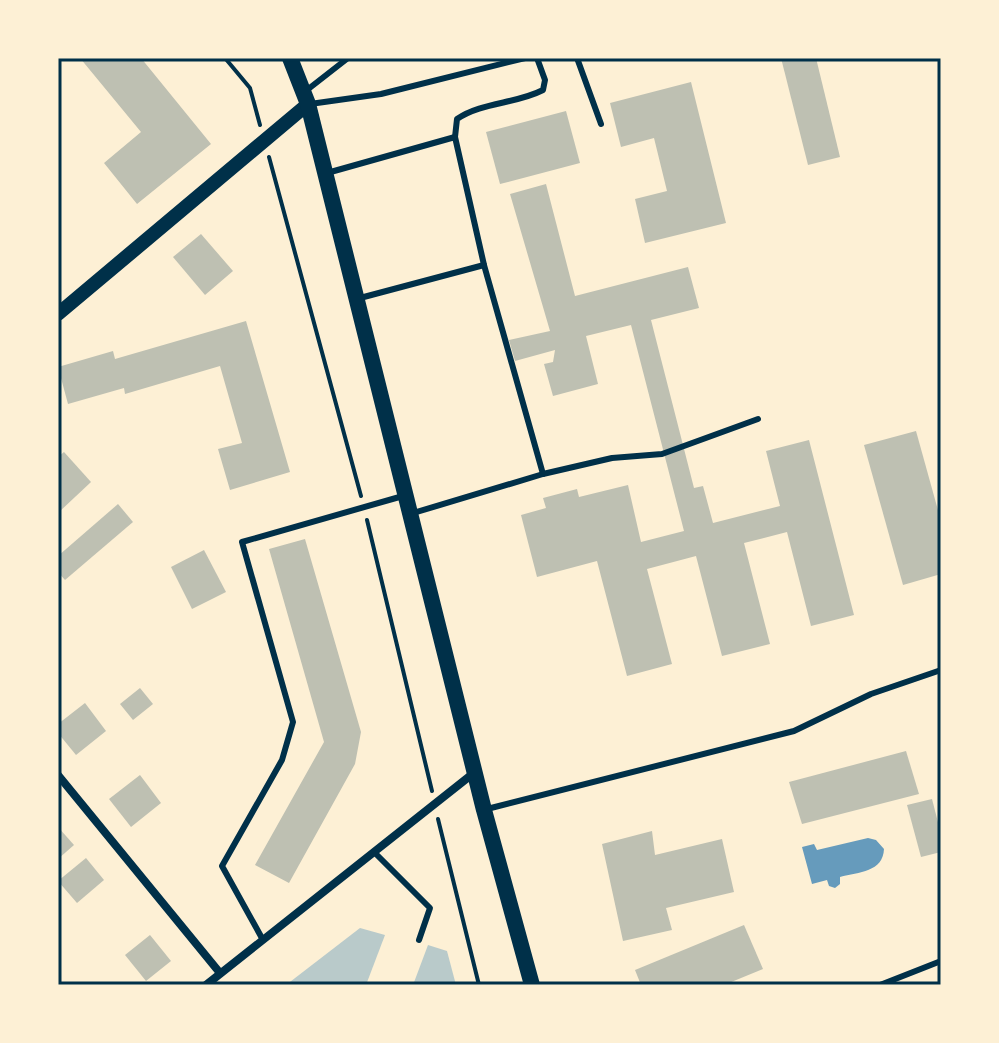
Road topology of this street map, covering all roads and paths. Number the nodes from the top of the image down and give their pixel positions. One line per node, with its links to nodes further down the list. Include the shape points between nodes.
1 (290, 58): 6 (main road)
2 (348, 58): 6 (lane)
3 (525, 58): 6 (lane, via 381,94)
4 (537, 58): 8 (lane, via 543,90 466,113 457,119)
5 (577, 58): 7 (lane)
6 (306, 98): 9 (main road); 12 (street)
7 (601, 124)
8 (455, 137): 9 (lane); 10 (lane)
9 (326, 174): 11 (main road)
10 (484, 265): 11 (lane); 14 (lane)
11 (357, 299): 15 (main road)
12 (58, 314)
13 (758, 419): 14 (lane, via 662,454 612,458)
14 (543, 474): 16 (lane)
15 (406, 495): 16 (main road); 22 (lane, via 242,542 293,722 282,760 222,866)
16 (410, 514): 18 (main road)
17 (941, 670): 20 (lane, via 871,694 794,731)
18 (475, 772): 20 (main road); 21 (street)
19 (58, 775): 25 (street)
20 (484, 810): 27 (main road)
21 (374, 852): 22 (street); 23 (lane, via 430,908)
22 (263, 940): 25 (street)
23 (419, 940)
24 (941, 961): 28 (lane)
25 (220, 973): 26 (street)
26 (206, 985)
27 (532, 985)
28 (880, 985)

